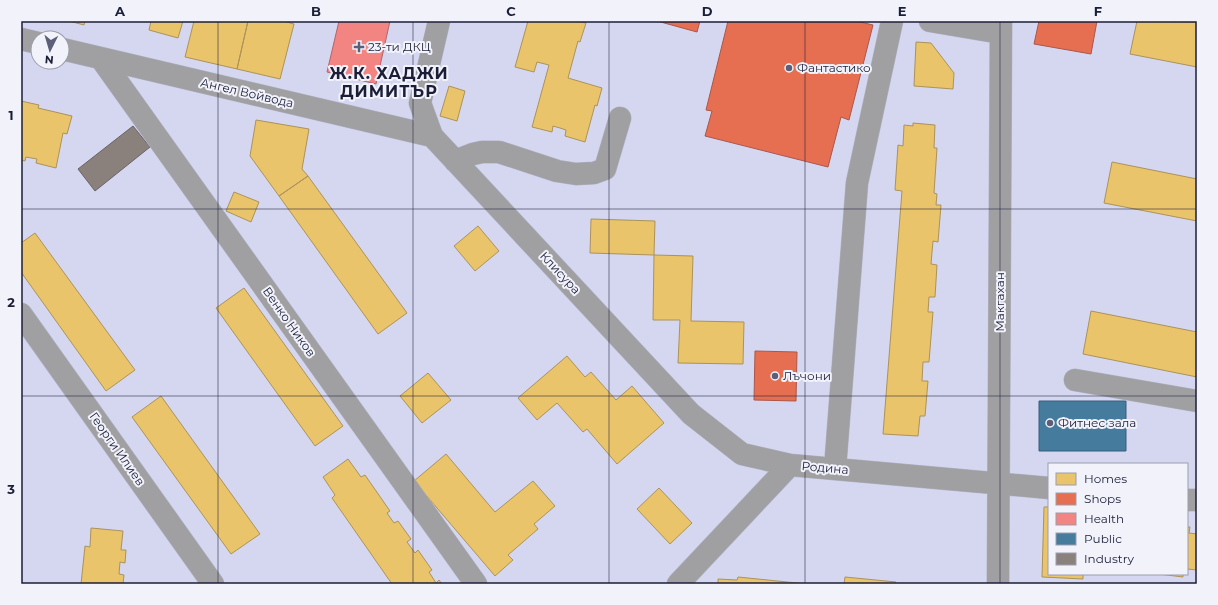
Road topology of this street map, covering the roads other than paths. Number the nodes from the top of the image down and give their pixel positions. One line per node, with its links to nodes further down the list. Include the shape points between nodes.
1 (439, 21): 8 (street, Клисура, via 420,103)
2 (892, 21): 14 (street, via 857,183)
3 (930, 21): 4 (street)
4 (1001, 27): 15 (street, Макгахан)
5 (70, 51): 6 (street, Ангел Войвода)
6 (102, 60): 8 (street, Ангел Войвода); 18 (street, Венко Ников)
7 (620, 118): 9 (street, via 605,169 594,173 557,171 499,152 482,152)
8 (432, 136): 9 (street, Клисура)
9 (455, 161): 13 (street, Клисура, via 691,414 742,454)
10 (21, 314): 17 (street, Георги Илиев)
11 (1075, 380): 12 (street)
12 (1197, 401)
13 (790, 465): 14 (street, Родина); 19 (street, Родина)
14 (835, 469): 15 (street, Родина)
15 (999, 484): 16 (street, Родина); 20 (street, Макгахан)
16 (1048, 488)
17 (213, 584)
18 (476, 584)
19 (678, 584)
20 (998, 584)

